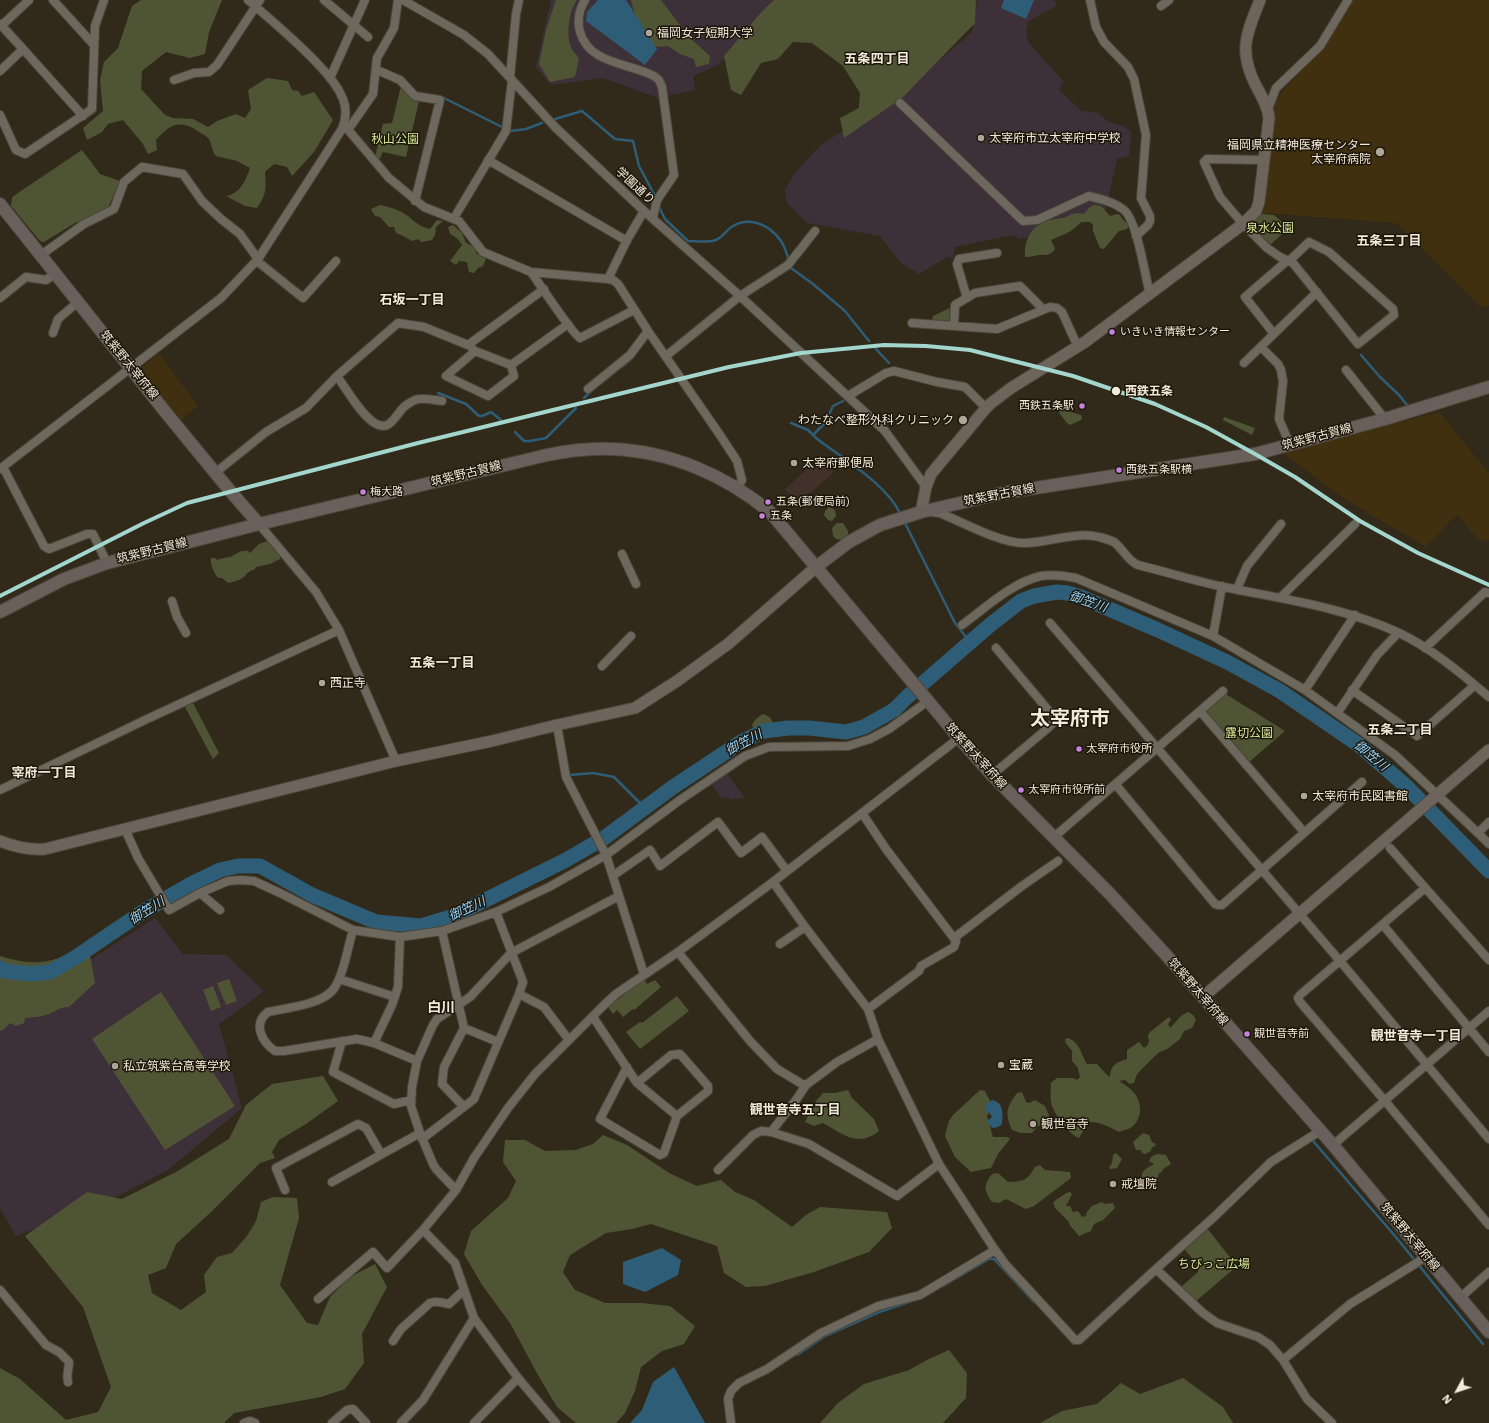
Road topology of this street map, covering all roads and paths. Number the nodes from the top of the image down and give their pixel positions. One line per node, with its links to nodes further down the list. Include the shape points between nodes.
1 (29, 0): 17 (street)
2 (53, 0): 20 (street)
3 (104, 0): 20 (street, via 95,26)
4 (248, 0): 15 (street)
5 (324, 0): 18 (street)
6 (365, 0): 18 (street)
7 (398, 0): 22 (street, via 394,28 377,58)
8 (403, 0): 25 (street, 学園通り, via 464,35 488,54)
9 (519, 0): 25 (street)
10 (585, 0): 38 (street, via 578,18 583,41 588,47 609,60 654,76 662,87 674,175 658,200)
11 (1090, 0): 41 (street, via 1096,27 1104,42 1128,67 1134,79 1146,135 1141,198 1150,221)
12 (1169, 0): 16 (street)
13 (1260, 0): 28 (street, via 1246,35 1245,48 1247,65)
14 (1348, 0): 28 (street, via 1320,46 1276,88)
15 (257, 3): 24 (street); 26 (street, via 209,72 194,73)
16 (1161, 6)
17 (1, 25): 21 (street)
18 (355, 26): 19 (street); 24 (street)
19 (368, 38)
20 (94, 45): 30 (street, via 92,109)
21 (23, 49): 23 (street); 30 (street)
22 (377, 70): 31 (street, via 373,94); 34 (street, via 400,80 415,96 440,100)
23 (0, 71)
24 (330, 78): 31 (street, via 344,104)
25 (511, 78): 32 (street, via 506,131); 36 (street, 学園通り, via 556,128)
26 (174, 80)
27 (900, 103): 41 (street, via 1023,221 1037,220 1090,196 1124,209 1132,220)
28 (1268, 109): 33 (street)
29 (0, 115): 30 (street, via 16,150 26,154)
30 (83, 116)
31 (346, 127): 34 (street, via 389,178); 45 (street)
32 (488, 160): 37 (street); 42 (street)
33 (1264, 160): 39 (street, via 1258,207); 39 (street, via 1207,159 1204,162 1220,197)
34 (414, 200): 48 (street, via 431,211 459,222 483,252)
35 (0, 204): 44 (main road, 筑紫野太宰府線)
36 (644, 211): 38 (street, 学園通り); 42 (street)
37 (457, 213)
38 (653, 218): 54 (street, 学園通り)
39 (1243, 224): 46 (street, via 1267,248); 53 (street)
40 (814, 231): 54 (street, via 788,265)
41 (1136, 236): 53 (street)
42 (627, 241): 50 (street)
43 (997, 253): 56 (street, via 959,259 957,264)
44 (41, 255): 45 (street, via 84,224 114,209 124,182 142,167 183,174 202,201 240,234); 49 (main road, 筑紫野太宰府線)
45 (258, 260): 47 (street, via 303,298); 73 (street, via 221,298)
46 (1288, 260): 52 (street); 52 (street, via 1309,242 1316,245 1329,252 1393,309 1394,315 1358,344); 65 (street, via 1245,297)
47 (336, 261)
48 (532, 272): 50 (street); 51 (street)
49 (55, 274): 55 (street, via 46,280 26,277); 57 (main road, 筑紫野太宰府線)
50 (608, 279): 59 (street, via 618,284)
51 (544, 289): 61 (street); 66 (street)
52 (1317, 292): 65 (street)
53 (1150, 294): 67 (street)
54 (740, 296): 70 (street); 78 (street, 学園通り)
55 (0, 298)
56 (967, 298): 58 (street, via 975,293 1020,286); 62 (street, via 955,305)
57 (78, 302): 64 (street, via 58,319); 73 (main road, 筑紫野太宰府線)
58 (1043, 309): 62 (street, via 997,329); 67 (street, via 1050,306 1062,312)
59 (634, 310): 61 (street, via 580,338); 63 (street)
60 (912, 323): 62 (street)
61 (568, 324): 72 (street)
62 (954, 326)
63 (648, 331): 70 (street); 77 (street, via 630,355)
64 (53, 333)
65 (1274, 334): 68 (street)
66 (468, 345): 69 (street); 75 (street, via 424,327 398,323)
67 (1078, 347): 80 (street, via 1011,388)
68 (1261, 347): 71 (street); 82 (street, via 1281,370 1283,381 1279,419)
69 (476, 351): 72 (street); 72 (street, via 446,376 488,396 514,376)
70 (666, 356): 86 (street, via 737,461 742,480)
71 (1244, 362)
72 (512, 365)
73 (131, 368): 83 (street); 84 (main road, 筑紫野太宰府線)
74 (1346, 370): 81 (street)
75 (336, 376): 79 (street, via 366,415 379,425 392,423 405,406 416,400); 84 (street, via 306,408 266,432)
76 (1489, 387): 81 (main road, 筑紫野古賀線)
77 (588, 389)
78 (848, 396): 80 (street, via 886,373 894,371 965,387); 85 (street, 学園通り, via 885,431)
79 (442, 401)
80 (986, 408): 85 (street, via 931,474)
81 (1385, 419): 82 (main road, 筑紫野古賀線)
82 (1290, 445): 87 (main road, 筑紫野古賀線, via 1243,457 1003,493)
83 (1, 468): 92 (street, via 44,546 49,549 93,534)
84 (215, 473): 88 (main road, 筑紫野太宰府線)
85 (926, 487): 87 (street)
86 (736, 488): 88 (main road, 筑紫野古賀線, via 703,470 660,455 610,448 568,451); 93 (main road, 筑紫野古賀線, via 770,512)
87 (921, 512): 93 (main road, 筑紫野古賀線, via 880,525 849,542); 95 (street, via 940,513 1013,543 1085,535 1098,537 1114,543 1134,563)
88 (259, 524): 92 (main road, 筑紫野古賀線); 104 (street, via 316,592)
89 (1281, 524): 96 (street, via 1247,566)
90 (1355, 524): 98 (street)
91 (622, 554): 94 (street)
92 (107, 563): 100 (main road, 筑紫野古賀線, via 64,579)
93 (816, 567): 117 (main road, 筑紫野太宰府線); 120 (street, via 728,644 642,705)
94 (636, 584)
95 (1222, 586): 96 (street); 108 (street)
96 (1237, 589): 98 (street)
97 (1489, 593): 110 (street, via 1485,592)
98 (1281, 597): 101 (street)
99 (172, 601): 105 (street, via 177,618)
100 (0, 612)
101 (1355, 615): 106 (street); 113 (street)
102 (1050, 623): 122 (street)
103 (962, 626): 108 (street, via 1001,596 1028,580 1059,575 1076,578)
104 (339, 630): 124 (street); 128 (street)
105 (186, 633)
106 (1398, 633): 110 (street); 114 (street, via 1377,655)
107 (631, 636): 111 (street)
108 (1213, 636): 113 (street)
109 (996, 648): 125 (street, via 1054,717 1054,722)
110 (1425, 648): 112 (street)
111 (602, 666)
112 (1475, 686): 114 (street, via 1417,736); 116 (street)
113 (1305, 690): 119 (street)
114 (1352, 690): 119 (street)
115 (1222, 691): 118 (street)
116 (1489, 697)
117 (928, 700): 121 (main road, 筑紫野太宰府線); 139 (street, via 889,729 848,746 769,747 745,756)
118 (1200, 711): 122 (street); 133 (street)
119 (1338, 712): 129 (street, via 1395,754)
120 (557, 725): 124 (street); 139 (street, via 566,777)
121 (959, 738): 125 (main road, 筑紫野太宰府線); 130 (street)
122 (1157, 748): 127 (street); 141 (street)
123 (1488, 752): 129 (street)
124 (396, 761): 132 (street)
125 (992, 775): 135 (main road, 筑紫野太宰府線)
126 (1362, 782): 133 (street)
127 (1116, 785): 135 (street); 141 (street, via 1218,906)
128 (0, 790)
129 (1438, 795): 134 (street); 150 (street)
130 (862, 813): 142 (street); 156 (street, via 886,849)
131 (1489, 822): 134 (street)
132 (125, 829): 136 (street, via 45,849 28,849); 146 (street, via 138,858 169,910)
133 (1304, 832): 141 (street)
134 (1478, 832): 137 (street)
135 (1054, 837): 166 (main road, 筑紫野太宰府線, via 1122,906)
136 (0, 841)
137 (1489, 844)
138 (1390, 848): 145 (street)
139 (606, 853): 143 (street); 149 (street, via 549,887)
140 (1058, 861): 156 (street)
141 (1262, 870): 150 (street)
142 (788, 871): 143 (street, via 762,837 741,853 718,822 660,866 650,850); 144 (street)
143 (614, 875): 147 (street)
144 (773, 882): 152 (street); 158 (street)
145 (1425, 888): 151 (street); 160 (street)
146 (200, 892): 148 (street); 153 (street, via 228,881 254,881)
147 (619, 896): 159 (street); 162 (street)
148 (220, 910)
149 (496, 912): 154 (street); 159 (street)
150 (1299, 914): 161 (street); 166 (street)
151 (1383, 925): 161 (street); 172 (street)
152 (805, 927): 157 (street); 168 (street)
153 (353, 930): 155 (street); 163 (street)
154 (442, 931): 155 (street); 167 (street)
155 (400, 937): 165 (street, via 398,987)
156 (954, 938): 168 (street, via 954,947 921,966 919,971)
157 (780, 944)
158 (678, 952): 162 (street); 183 (street, via 755,1047 782,1073)
159 (511, 953): 164 (street, via 523,982); 167 (street, via 470,997)
160 (1489, 960)
161 (1340, 961): 180 (street); 185 (street, via 1298,998)
162 (644, 974): 170 (street, via 616,994)
163 (339, 979): 165 (street); 175 (street, via 331,992 323,997 268,1012 260,1022 260,1031 264,1042 275,1051)
164 (519, 994): 174 (street, via 544,1007); 176 (street)
165 (395, 997): 177 (street)
166 (1203, 997): 188 (main road, 筑紫野太宰府線)
167 (458, 1005): 171 (street); 179 (street, via 437,1019)
168 (868, 1009): 173 (street)
169 (1489, 1011): 172 (street)
170 (593, 1017): 174 (street); 181 (street)
171 (464, 1028): 176 (street); 186 (street, via 444,1067 442,1084)
172 (1469, 1028): 178 (street); 180 (street)
173 (878, 1039): 183 (street, via 837,1062); 194 (street)
174 (569, 1040): 198 (street, via 535,1074 508,1108)
175 (342, 1041): 177 (street, via 357,1039); 184 (street, via 333,1072 394,1104)
176 (498, 1042): 186 (street, via 474,1099)
177 (374, 1043): 179 (street)
178 (1489, 1052)
179 (417, 1061): 184 (street)
180 (1426, 1065): 185 (street); 191 (street)
181 (627, 1068): 182 (street); 187 (street, via 600,1119 660,1155 664,1153)
182 (637, 1083): 187 (street); 187 (street, via 671,1056 680,1054 708,1086 708,1091)
183 (806, 1085): 189 (street)
184 (411, 1100): 190 (street)
185 (1385, 1101): 192 (street); 199 (street)
186 (463, 1106): 190 (street)
187 (678, 1116)
188 (1320, 1131): 192 (main road, 筑紫野太宰府線); 203 (street, via 1271,1162)
189 (771, 1132): 194 (street, via 809,1144 897,1196); 195 (street, via 757,1133)
190 (421, 1136): 193 (street); 198 (street, via 436,1169)
191 (1489, 1139)
192 (1333, 1145): 202 (main road, 筑紫野太宰府線)
193 (381, 1154): 196 (street); 197 (street, via 366,1128 358,1124 276,1168)
194 (939, 1164): 201 (street)
195 (718, 1170)
196 (332, 1182)
197 (285, 1190)
198 (456, 1190): 200 (street)
199 (1489, 1226)
200 (423, 1230): 206 (street, via 452,1260); 208 (street, via 387,1268 373,1252)
201 (995, 1250): 203 (street, via 1075,1340 1079,1340); 222 (street, via 920,1295 878,1306 821,1333 739,1383 731,1391 728,1399)
202 (1420, 1261): 207 (main road, 筑紫野太宰府線); 212 (street, via 1350,1304)
203 (1156, 1269): 212 (street, via 1217,1323 1264,1340)
204 (1489, 1272): 207 (street)
205 (0, 1290): 214 (street, via 46,1345 59,1352 69,1362 66,1374)
206 (464, 1290): 209 (street); 211 (street, via 449,1304 437,1301 430,1303 401,1329)
207 (1461, 1297): 210 (main road, 筑紫野太宰府線)
208 (318, 1299)
209 (474, 1318): 213 (street); 220 (street, via 423,1400)
210 (1489, 1332)
211 (393, 1341)
212 (1283, 1360): 223 (street, via 1307,1399)
213 (518, 1378): 215 (street); 221 (street)
214 (68, 1382)
215 (551, 1421)
216 (244, 1423): 217 (street)
217 (255, 1423)
218 (332, 1423): 219 (street, via 347,1410 352,1409)
219 (366, 1423)
220 (401, 1423)
221 (474, 1423)
222 (731, 1423)
223 (1332, 1423)

